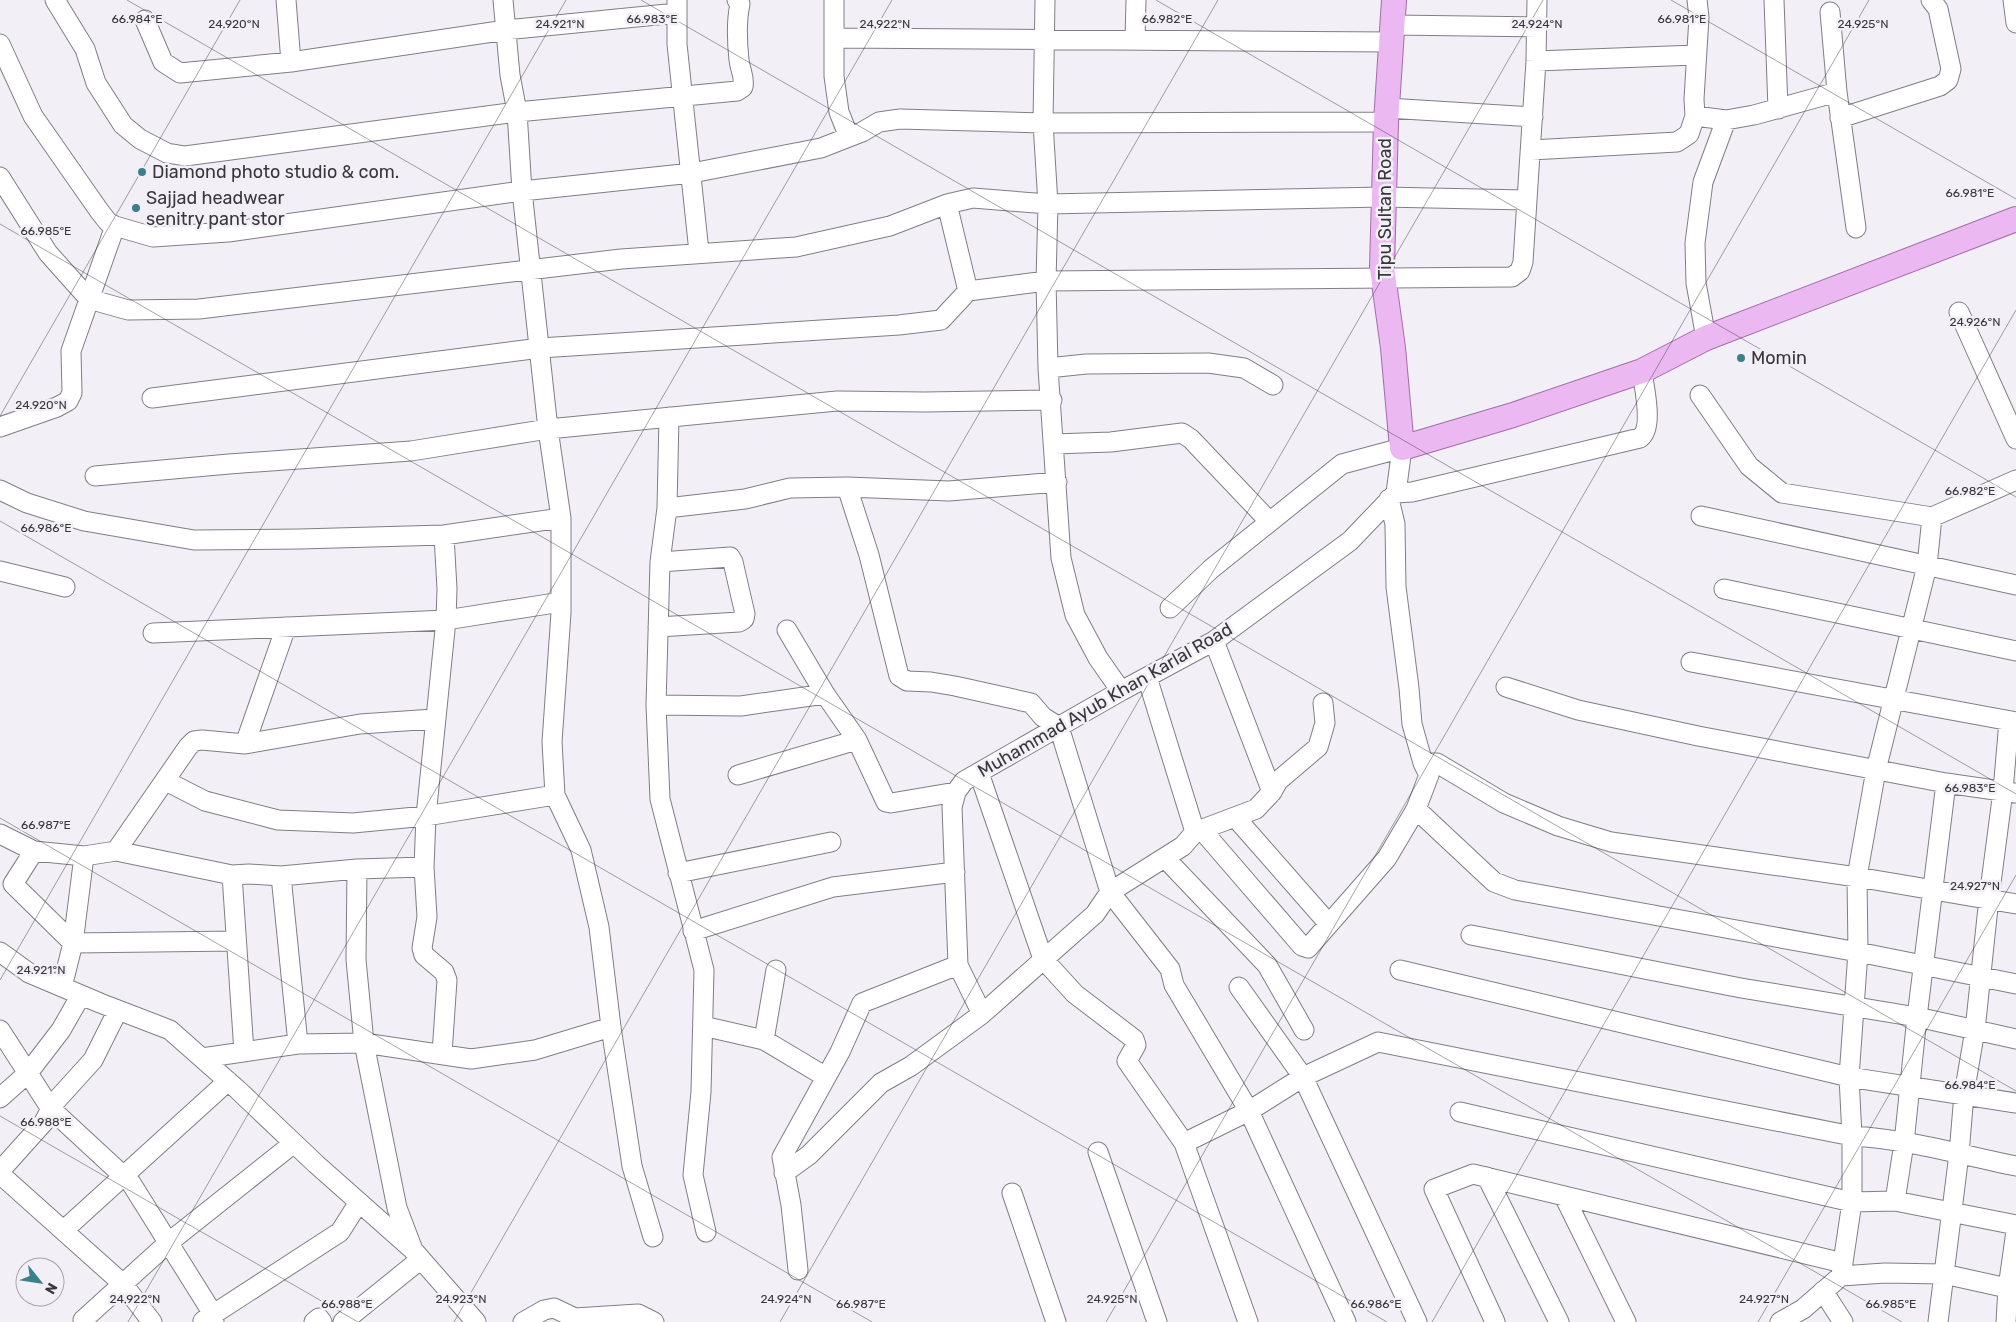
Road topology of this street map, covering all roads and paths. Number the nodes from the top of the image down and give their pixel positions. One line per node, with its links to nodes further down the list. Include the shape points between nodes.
1 (55, 0): 31 (street, via 85,49 96,83 123,125 167,154 185,156)
2 (286, 0): 27 (street)
3 (504, 0): 19 (street)
4 (737, 0): 29 (street, via 740,4 737,18 739,63 745,80 743,87 737,91)
5 (834, 0): 21 (street)
6 (1044, 0): 22 (street)
7 (1136, 0): 23 (street)
8 (1394, 0): 20 (main road, Tipu Sultan Road)
9 (1537, 0): 18 (street)
10 (1698, 0): 25 (street)
11 (1774, 0): 30 (street)
12 (1931, 0): 35 (street, via 1938,9 1951,69 1948,80 1940,86)
13 (2013, 0): 17 (street)
14 (677, 6): 19 (street); 29 (street)
15 (1830, 12): 28 (street)
16 (146, 20): 27 (street, via 163,62 180,73)
17 (2016, 24)
18 (1537, 27): 20 (street); 26 (street)
19 (506, 30): 27 (street); 31 (street)
20 (1392, 34): 23 (street); 32 (main road, Tipu Sultan Road)
21 (834, 38): 22 (street); 38 (street, via 834,76 839,112)
22 (1044, 40): 23 (street); 37 (street)
23 (1135, 40)
24 (0, 44): 49 (street, via 33,116 100,212)
25 (1696, 55): 26 (street); 34 (street)
26 (1536, 61): 33 (street)
27 (291, 62)
28 (1837, 92): 30 (street); 35 (street)
29 (682, 97): 31 (street); 40 (street)
30 (1778, 108): 36 (street)
31 (517, 112): 42 (street)
32 (1386, 115): 33 (street); 37 (street); 43 (main road, Tipu Sultan Road)
33 (1533, 116): 39 (street)
34 (1695, 116): 36 (street); 39 (street, via 1688,134 1678,142)
35 (1840, 118): 50 (street)
36 (1726, 120): 58 (street, via 1703,182 1695,243 1696,283)
37 (1043, 123): 38 (street, via 900,119 879,122); 47 (street)
38 (849, 137): 40 (street, via 821,148)
39 (1531, 150): 45 (street)
40 (692, 172): 42 (street); 51 (street)
41 (0, 177): 44 (street)
42 (522, 191): 49 (street, via 228,232 153,237); 52 (street)
43 (1383, 197): 45 (street); 47 (street); 53 (main road, Tipu Sultan Road)
44 (6, 199): 56 (street)
45 (1527, 200): 53 (street, via 1523,262 1512,277)
46 (947, 204): 47 (street, via 973,198); 51 (street, via 890,226 796,247); 55 (street)
47 (1048, 204): 54 (street)
48 (2016, 219): 58 (main road)
49 (115, 226): 56 (street)
50 (1856, 228)
51 (699, 252): 52 (street)
52 (531, 269): 56 (street, via 199,308 128,310); 59 (street)
53 (1383, 278): 54 (street); 71 (main road, Tipu Sultan Road)
54 (1046, 281): 55 (street); 60 (street)
55 (968, 291): 59 (street, via 940,320)
56 (89, 299): 67 (street, via 71,350 72,393 68,401)
57 (1960, 312): 69 (street)
58 (1706, 338): 61 (main road)
59 (540, 348): 64 (street); 68 (street)
60 (1048, 368): 62 (street, via 1086,364 1208,363 1244,368); 65 (street)
61 (1642, 371): 71 (main road, via 1513,416); 77 (street, via 1648,424 1640,438)
62 (1273, 385)
63 (1700, 396): 80 (street, via 1749,466 1782,493)
64 (152, 398)
65 (1052, 400): 66 (street, via 837,401); 70 (street)
66 (669, 417): 68 (street); 78 (street)
67 (0, 427)
68 (548, 429): 72 (street, via 411,451); 81 (street)
69 (2016, 438)
70 (1054, 444): 74 (street); 82 (street, via 1112,442 1182,433)
71 (1402, 448): 77 (street); 82 (street, via 1342,464)
72 (95, 476)
73 (2016, 480): 80 (street)
74 (1057, 482): 75 (street, via 949,491); 103 (street, via 1061,558 1075,615 1098,658)
75 (847, 487): 78 (street, via 790,488 745,499); 110 (street, via 869,555 898,676 907,681 955,686 1031,703 1042,717)
76 (0, 490): 83 (street, via 27,503 84,521 194,540)
77 (1393, 496): 98 (street, Muhammad Ayub Khan Karlal Road, via 1350,541); 113 (street, via 1396,587 1412,724)
78 (667, 508): 84 (street)
79 (1701, 516): 85 (street)
80 (1932, 517): 85 (street)
81 (561, 518): 83 (street); 90 (street)
82 (1269, 522): 91 (street, via 1211,569)
83 (444, 535): 92 (street)
84 (660, 562): 94 (street); 94 (street, via 730,557 745,614 739,622)
85 (1927, 566): 87 (street); 95 (street)
86 (0, 571): 88 (street)
87 (2016, 585)
88 (65, 586)
89 (1724, 590): 95 (street)
90 (561, 602): 92 (street); 122 (street, via 552,742)
91 (1170, 608)
92 (446, 620): 93 (street); 108 (street)
93 (286, 627): 97 (street); 112 (street)
94 (658, 627): 107 (street)
95 (1911, 629): 99 (street); 105 (street)
96 (787, 630): 104 (street)
97 (153, 633)
98 (1214, 641): 101 (street, Muhammad Ayub Khan Karlal Road); 120 (street)
99 (2016, 651)
100 (1691, 662): 105 (street)
101 (1147, 677): 103 (street, Muhammad Ayub Khan Karlal Road); 126 (street)
102 (1506, 687): 114 (street, via 1578,710)
103 (1121, 691): 110 (street, Muhammad Ayub Khan Karlal Road)
104 (825, 694): 107 (street, via 741,706); 111 (street)
105 (1894, 698): 109 (street); 114 (street)
106 (1322, 703): 120 (street, via 1325,723 1318,747 1278,781)
107 (656, 705): 136 (street, via 660,798)
108 (434, 719): 112 (street, via 360,724); 124 (street)
109 (2013, 721): 121 (street)
110 (1059, 727): 115 (street, Muhammad Ayub Khan Karlal Road); 141 (street)
111 (857, 740): 116 (street); 119 (street, via 886,802)
112 (245, 744): 117 (street, via 194,741)
113 (1423, 763): 123 (street, via 1429,775); 139 (street, via 1437,763 1504,803 1558,826 1611,842)
114 (1876, 770): 118 (street); 139 (street)
115 (979, 773): 119 (street, Muhammad Ayub Khan Karlal Road, via 964,781); 151 (street)
116 (738, 775)
117 (166, 781): 124 (street, via 205,801 278,820 353,822); 130 (street)
118 (1946, 784): 121 (street); 140 (street)
119 (956, 792): 135 (street, via 952,807)
120 (1272, 792): 125 (street, via 1256,809)
121 (2010, 792): 142 (street)
122 (555, 795): 124 (street); 166 (street, via 581,850 599,927)
123 (1416, 809): 144 (street, via 1387,858); 150 (street, via 1494,882 1515,890)
124 (426, 816): 133 (street)
125 (1235, 817): 126 (street); 144 (street)
126 (1198, 831): 132 (street); 144 (street, via 1305,948)
127 (0, 834): 129 (street)
128 (831, 842): 136 (street)
129 (34, 851): 131 (street); 148 (street, via 13,884)
130 (116, 851): 131 (street); 137 (street)
131 (84, 856): 148 (street)
132 (1164, 858): 141 (street); 168 (street, via 1267,964)
133 (424, 867): 134 (street); 175 (street, via 427,917 422,948 424,955 444,972 446,980)
134 (357, 869): 138 (street); 172 (street, via 356,960)
135 (955, 872): 145 (street, via 833,887); 152 (street)
136 (678, 873): 145 (street)
137 (232, 875): 138 (street); 147 (street)
138 (281, 876): 173 (street)
139 (1857, 877): 140 (street); 150 (street)
140 (1932, 891): 142 (street); 153 (street)
141 (1110, 892): 151 (street, via 1095,914); 187 (street, via 1170,969 1174,985)
142 (1989, 898): 143 (street); 156 (street)
143 (2016, 904)
144 (1328, 924)
145 (693, 932): 165 (street, via 704,970)
146 (1471, 935): 161 (street)
147 (236, 941): 148 (street); 174 (street)
148 (73, 943): 158 (street)
149 (0, 952): 158 (street, via 29,973)
150 (1858, 952): 153 (street); 161 (street)
151 (1043, 959): 163 (street); 191 (street, via 1075,994 1134,1039 1136,1045 1127,1061)
152 (958, 965): 163 (street); 178 (street, via 862,1003)
153 (1923, 965): 156 (street); 164 (street)
154 (776, 970): 170 (street)
155 (1400, 970): 180 (street)
156 (1981, 977): 157 (street); 169 (street)
157 (2016, 984)
158 (62, 987): 160 (street)
159 (1238, 987): 179 (street)
160 (81, 995): 162 (street); 177 (street, via 61,1030)
161 (1855, 1007): 164 (street); 180 (street)
162 (118, 1010): 176 (street, via 170,1030); 186 (street, via 93,1060)
163 (982, 1014): 197 (street, via 911,1066 880,1083 809,1154)
164 (1917, 1017): 169 (street); 182 (street)
165 (703, 1026): 170 (street); 209 (street, via 693,1175)
166 (611, 1027): 175 (street, via 535,1050 471,1059); 210 (street, via 632,1166)
167 (0, 1030): 177 (street)
168 (1304, 1030)
169 (1975, 1030): 171 (street); 183 (street)
170 (764, 1040): 178 (street)
171 (2016, 1040)
172 (364, 1043): 173 (street); 175 (street); 212 (street, via 397,1208)
173 (298, 1044): 174 (street)
174 (244, 1052): 176 (street)
175 (442, 1054)
176 (202, 1058): 181 (street)
177 (28, 1073): 184 (street); 186 (street)
178 (826, 1077): 197 (street, via 782,1157)
179 (1303, 1077): 187 (street); 189 (street, via 1378,1042); 232 (street)
180 (1849, 1077): 182 (street); 189 (street)
181 (228, 1081): 190 (street); 198 (street)
182 (1910, 1086): 183 (street); 192 (street)
183 (1964, 1094): 185 (street); 194 (street)
184 (0, 1098)
185 (2016, 1103)
186 (51, 1109): 196 (street, via 44,1122); 198 (street)
187 (1249, 1112): 191 (street); 231 (street)
188 (1460, 1112): 204 (street)
189 (1852, 1136): 192 (street); 204 (street)
190 (294, 1143): 203 (street); 211 (street)
191 (1184, 1143): 230 (street)
192 (1904, 1143): 194 (street); 202 (street)
193 (1098, 1152): 229 (street)
194 (1959, 1154): 195 (street); 205 (street)
195 (2016, 1166)
196 (0, 1173): 207 (street)
197 (784, 1173): 214 (street)
198 (124, 1177): 207 (street); 211 (street)
199 (1487, 1177): 201 (street); 233 (street, via 1472,1174 1434,1189); 234 (street)
200 (1012, 1193): 228 (street)
201 (1564, 1196): 213 (street); 235 (street)
202 (1894, 1201): 204 (street); 205 (street)
203 (359, 1202): 212 (street); 219 (street, via 340,1232)
204 (1852, 1202): 213 (street)
205 (1952, 1212): 206 (street); 215 (street)
206 (2016, 1226)
207 (64, 1230): 216 (street)
208 (2016, 1231): 217 (street)
209 (706, 1232)
210 (653, 1237)
211 (168, 1243): 216 (street); 219 (street)
212 (417, 1254): 224 (street); 225 (street)
213 (1842, 1269): 215 (street); 218 (street)
214 (798, 1270)
215 (1944, 1274): 217 (street); 238 (street)
216 (123, 1284): 220 (street, via 84,1320); 221 (street)
217 (2012, 1289): 239 (street)
218 (1823, 1291): 236 (street, via 1804,1309); 237 (street)
219 (210, 1319)
220 (86, 1322)
221 (152, 1322)
222 (314, 1322): 223 (street, via 319,1318)
223 (322, 1322)
224 (343, 1322)
225 (476, 1322)
226 (523, 1322): 227 (street, via 554,1308 575,1318 638,1314)
227 (654, 1322)
228 (1056, 1322)
229 (1158, 1322)
230 (1248, 1322)
231 (1346, 1322)
232 (1417, 1322)
233 (1495, 1322)
234 (1559, 1322)
235 (1626, 1322)
236 (1780, 1322)
237 (1843, 1322)
238 (1938, 1322)
239 (2006, 1322)

